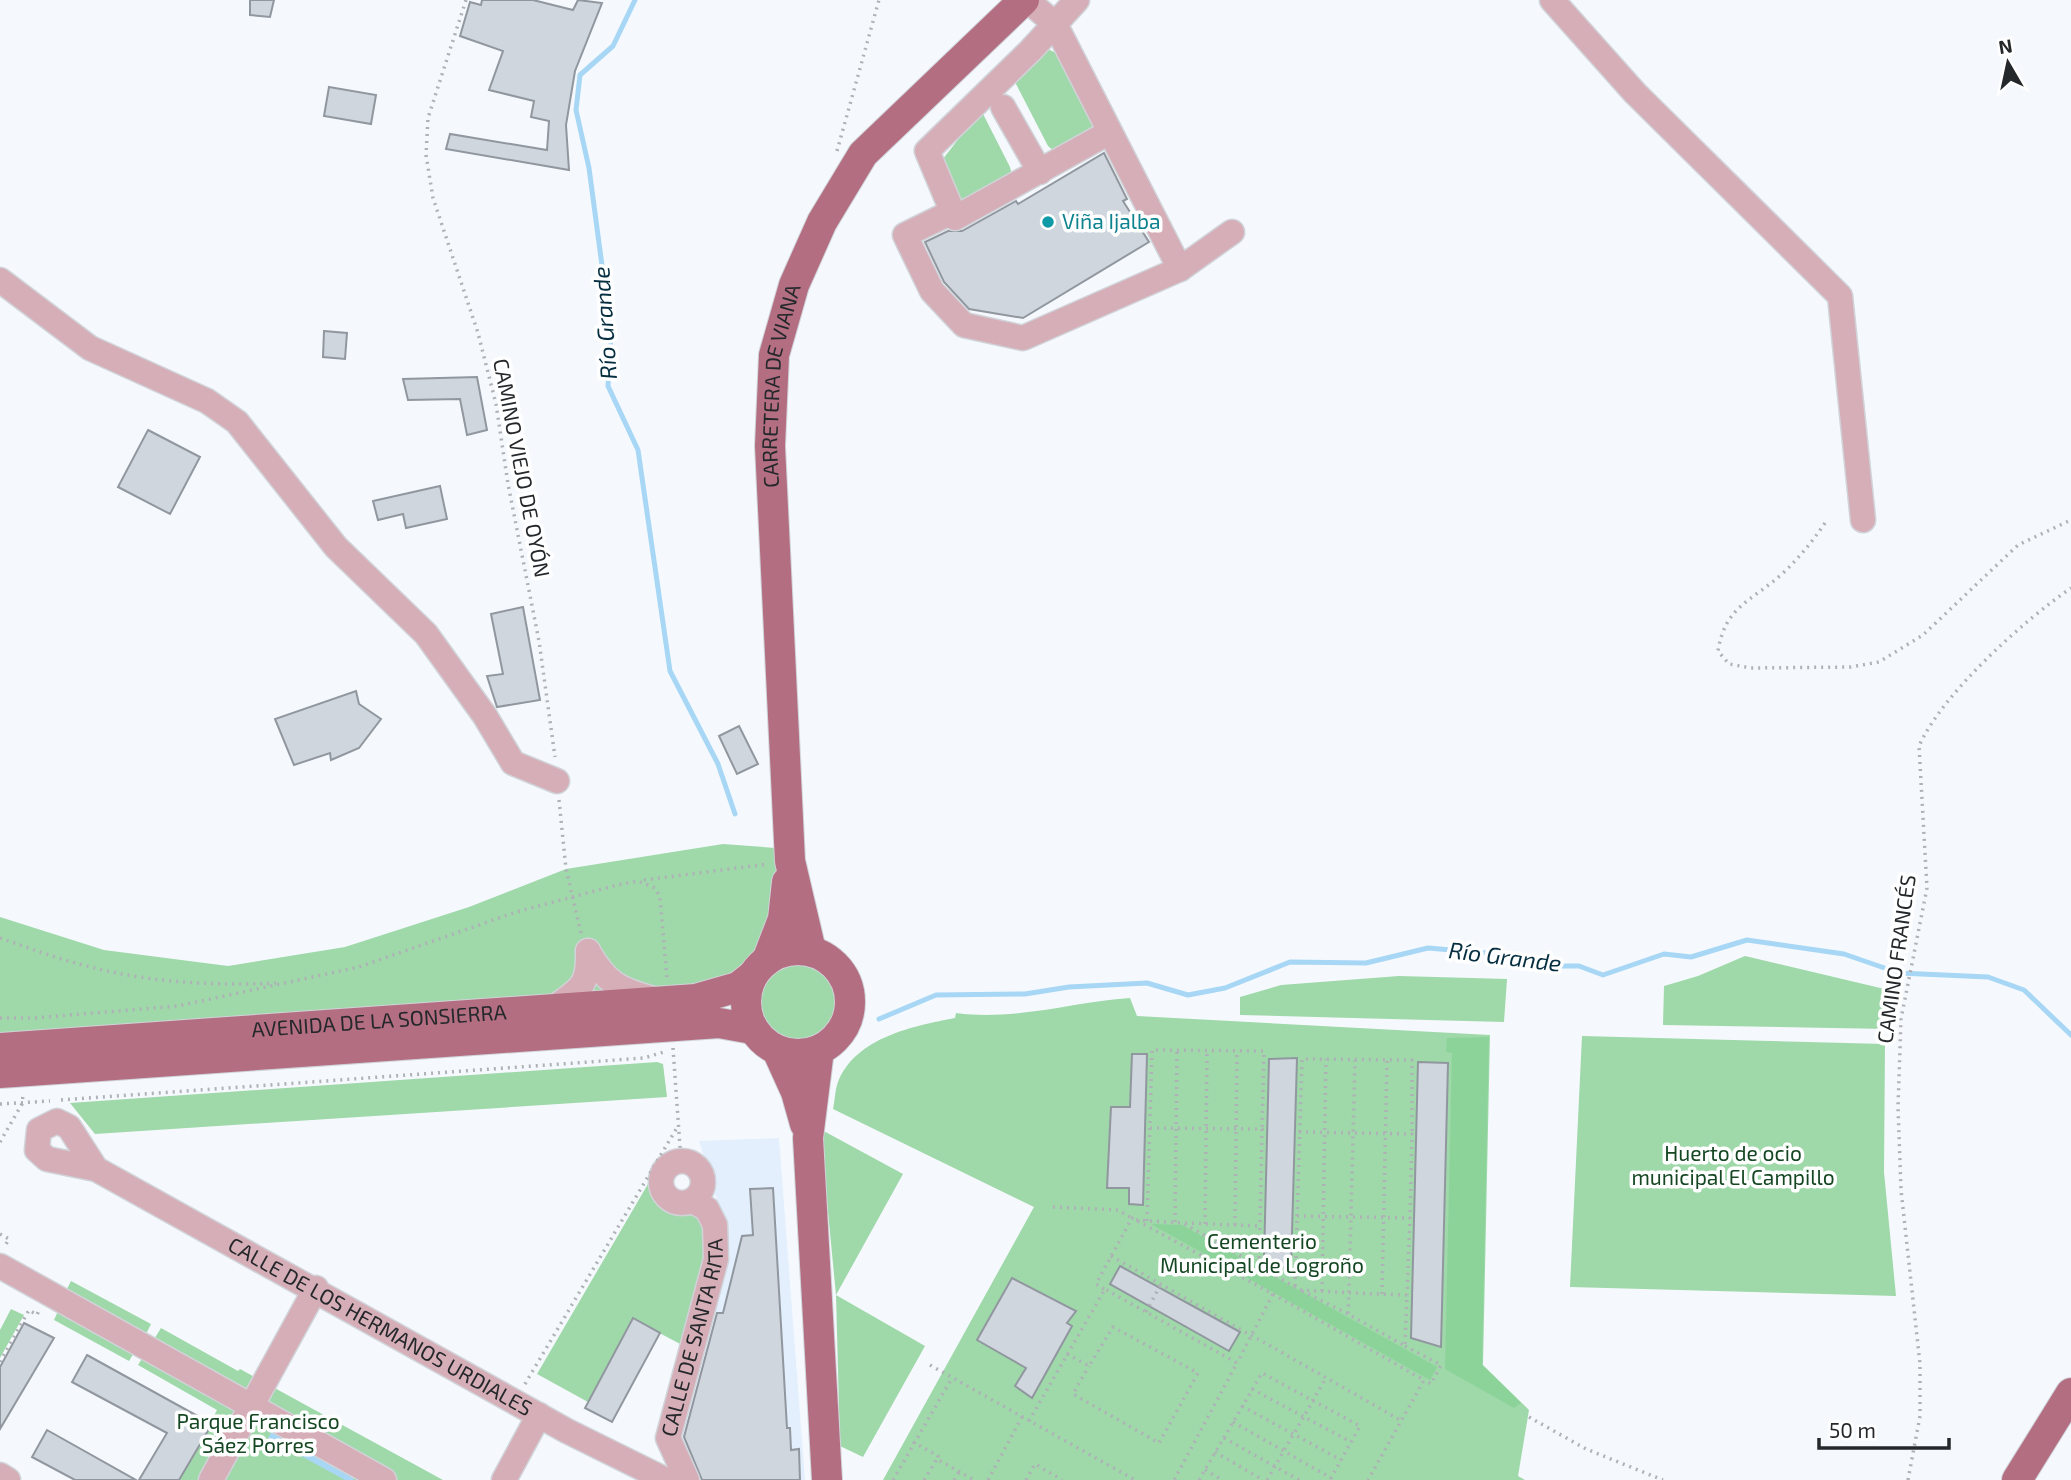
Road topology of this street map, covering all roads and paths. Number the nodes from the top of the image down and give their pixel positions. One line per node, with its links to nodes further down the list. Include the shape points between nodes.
1 (466, 0): 19 (path, CAMINO VIEJO DE OYÓN, via 428,118 425,155 433,198 478,333 496,404 540,641)
2 (879, 0): 10 (path, via 837,150)
3 (1026, 0): 6 (street); 10 (main road, CARRETERA DE VIANA, via 943,74 863,154)
4 (1077, 0): 6 (street)
5 (1552, 0): 15 (street, via 1635,93 1840,296)
6 (1055, 24): 8 (street); 11 (street, via 927,151)
7 (1003, 107): 9 (street)
8 (1108, 133): 9 (street); 13 (street)
9 (1040, 172): 11 (street, via 956,218)
10 (847, 179): 20 (main road, CARRETERA DE VIANA, via 821,222 794,285 774,355 770,446)
11 (952, 212): 13 (street, via 905,235 932,291 964,325 1023,338)
12 (1232, 232): 13 (street)
13 (1180, 269)
14 (0, 280): 19 (street, via 90,348 207,401 237,422 336,547 426,634 513,763)
15 (1863, 520)
16 (2071, 520): 17 (path, via 2018,545 1923,635 1879,662 1801,668 1728,663 1718,651 1731,614 1805,552)
17 (1825, 523)
18 (2071, 589): 135 (path, CAMINO FRANCÉS, via 2002,646 1945,703 1919,746 1927,888 1907,979 1899,1062 1899,1149 1920,1364 1920,1416)
19 (557, 781): 22 (path, CAMINO VIEJO DE OYÓN)
20 (790, 861): 21 (path); 25 (main road, CARRETERA DE VIANA); 26 (main road, CARRETERA DE VIANA, via 783,919)
21 (638, 881): 22 (path); 28 (path, via 655,888 660,897)
22 (572, 897): 24 (path, CAMINO VIEJO DE OYÓN); 27 (path, via 359,967)
23 (0, 938): 27 (path, via 89,967 141,976 210,983)
24 (587, 951): 28 (street, via 612,984); 29 (street, via 589,974)
25 (811, 951): 26 (main road, via 796,949); 34 (main road, via 838,968 850,997 843,1029)
26 (760, 967): 28 (main road, AVENIDA DE LA SONSIERRA, via 738,987 696,999); 31 (main road, via 745,1002)
27 (293, 982): 30 (path, via 178,1006)
28 (665, 1001): 29 (main road, AVENIDA DE LA SONSIERRA)
29 (552, 1009): 32 (main road, AVENIDA DE LA SONSIERRA)
30 (0, 1018)
31 (752, 1029): 33 (main road); 41 (main road, AVENIDA DE LA SONSIERRA, via 719,1023)
32 (0, 1048)
33 (777, 1050): 34 (main road, via 805,1054); 50 (main road, via 796,1092)
34 (818, 1050): 50 (main road)
35 (1177, 1050): 36 (path); 45 (path, via 1152,1049); 60 (path)
36 (1208, 1050): 37 (path); 62 (path)
37 (1237, 1051): 46 (path, via 1264,1051); 63 (path)
38 (1326, 1059): 39 (path); 47 (path, via 1302,1059); 73 (path)
39 (1355, 1059): 40 (path); 74 (path)
40 (1387, 1060): 48 (path); 49 (path, via 1412,1060)
41 (11, 1072): 43 (path)
42 (0, 1104): 43 (path)
43 (22, 1104): 44 (path, via 644,1058 669,1050 672,1039); 51 (path)
44 (678, 1126): 52 (path); 93 (path)
45 (1150, 1128): 46 (path); 59 (path)
46 (1262, 1129): 64 (path)
47 (1299, 1132): 48 (path); 55 (path)
48 (1386, 1134): 49 (path); 56 (path)
49 (1412, 1134): 57 (path)
50 (808, 1138): 119 (main road)
51 (0, 1142)
52 (681, 1161): 118 (street, CALLE DE SANTA RITA, via 668,1166 660,1185 672,1202 693,1201 707,1209 715,1224 716,1259 668,1438)
53 (96, 1169): 70 (street, CALLE DE LOS HERMANOS URDIALES)
54 (1053, 1207): 58 (path, via 1118,1210)
55 (1297, 1216): 56 (path); 69 (path)
56 (1384, 1217): 57 (path); 76 (path)
57 (1410, 1217): 77 (path)
58 (1134, 1219): 59 (path); 65 (path); 75 (path)
59 (1147, 1221): 60 (path)
60 (1175, 1222): 61 (path)
61 (1183, 1223): 62 (path); 67 (path)
62 (1205, 1224): 63 (path)
63 (1235, 1225): 64 (path)
64 (1260, 1226): 67 (path)
65 (1111, 1256): 68 (path); 71 (path, via 1096,1284)
66 (0, 1266): 96 (street)
67 (1259, 1266): 69 (path)
68 (1161, 1284): 78 (path); 81 (path)
69 (1295, 1286): 72 (path)
70 (316, 1288): 93 (street, CALLE DE LOS HERMANOS URDIALES); 96 (street)
71 (1105, 1289): 78 (path); 83 (path)
72 (1300, 1290): 73 (path); 79 (path)
73 (1322, 1291): 74 (path)
74 (1349, 1292): 76 (path); 79 (path)
75 (1273, 1294): 81 (path); 90 (path)
76 (1382, 1294): 77 (path)
77 (1407, 1295): 82 (path)
78 (1146, 1312): 85 (path)
79 (1348, 1314): 82 (path)
80 (37, 1315): 84 (path, via 29,1310)
81 (1251, 1335): 85 (path); 89 (path)
82 (1405, 1346): 90 (path, via 1441,1365 1431,1384)
83 (1067, 1354): 87 (path); 100 (path)
84 (0, 1362)
85 (1237, 1363): 128 (path)
86 (930, 1365): 88 (path)
87 (1089, 1366): 87 (path, via 1113,1327 1198,1373 1159,1443 1073,1394)
88 (952, 1377): 98 (path); 104 (path)
89 (1326, 1378): 94 (path); 101 (path)
90 (1424, 1380): 101 (path)
91 (1252, 1389): 94 (path, via 1262,1373); 95 (path); 105 (path)
92 (2071, 1393): 136 (main road)
93 (515, 1401): 97 (street, CALLE DE LOS HERMANOS URDIALES)
94 (1313, 1401): 105 (path, via 1360,1426); 131 (path)
95 (1242, 1406): 102 (path); 108 (path)
96 (251, 1407): 114 (street); 115 (street)
97 (539, 1415): 116 (street); 117 (street, CALLE DE LOS HERMANOS URDIALES)
98 (1022, 1417): 100 (path); 124 (path)
99 (1529, 1417): 134 (path, via 1586,1449)
100 (1029, 1420): 127 (path)
101 (1402, 1421): 133 (path)
102 (1233, 1422): 103 (path); 112 (path)
103 (1224, 1437): 106 (path); 132 (path)
104 (913, 1442): 107 (path, via 939,1456); 120 (path)
105 (1351, 1442): 108 (path)
106 (1215, 1452): 109 (path); 131 (path)
107 (937, 1459): 110 (path); 121 (path)
108 (1341, 1460): 112 (path)
109 (1205, 1470): 129 (path); 130 (path)
110 (959, 1472): 122 (path); 123 (path)
111 (0, 1475): 113 (street)
112 (1331, 1479)
113 (8, 1480)
114 (211, 1480)
115 (384, 1480)
116 (503, 1480)
117 (666, 1480)
118 (687, 1480)
119 (827, 1480)
120 (893, 1480)
121 (924, 1480)
122 (954, 1480)
123 (974, 1480)
124 (988, 1480)
125 (1026, 1480): 126 (path, via 1035,1464)
126 (1062, 1480)
127 (1135, 1480)
128 (1174, 1480)
129 (1199, 1480)
130 (1222, 1480)
131 (1265, 1480)
132 (1298, 1480)
133 (1368, 1480)
134 (1663, 1480)
135 (1908, 1480)
136 (2017, 1480)

